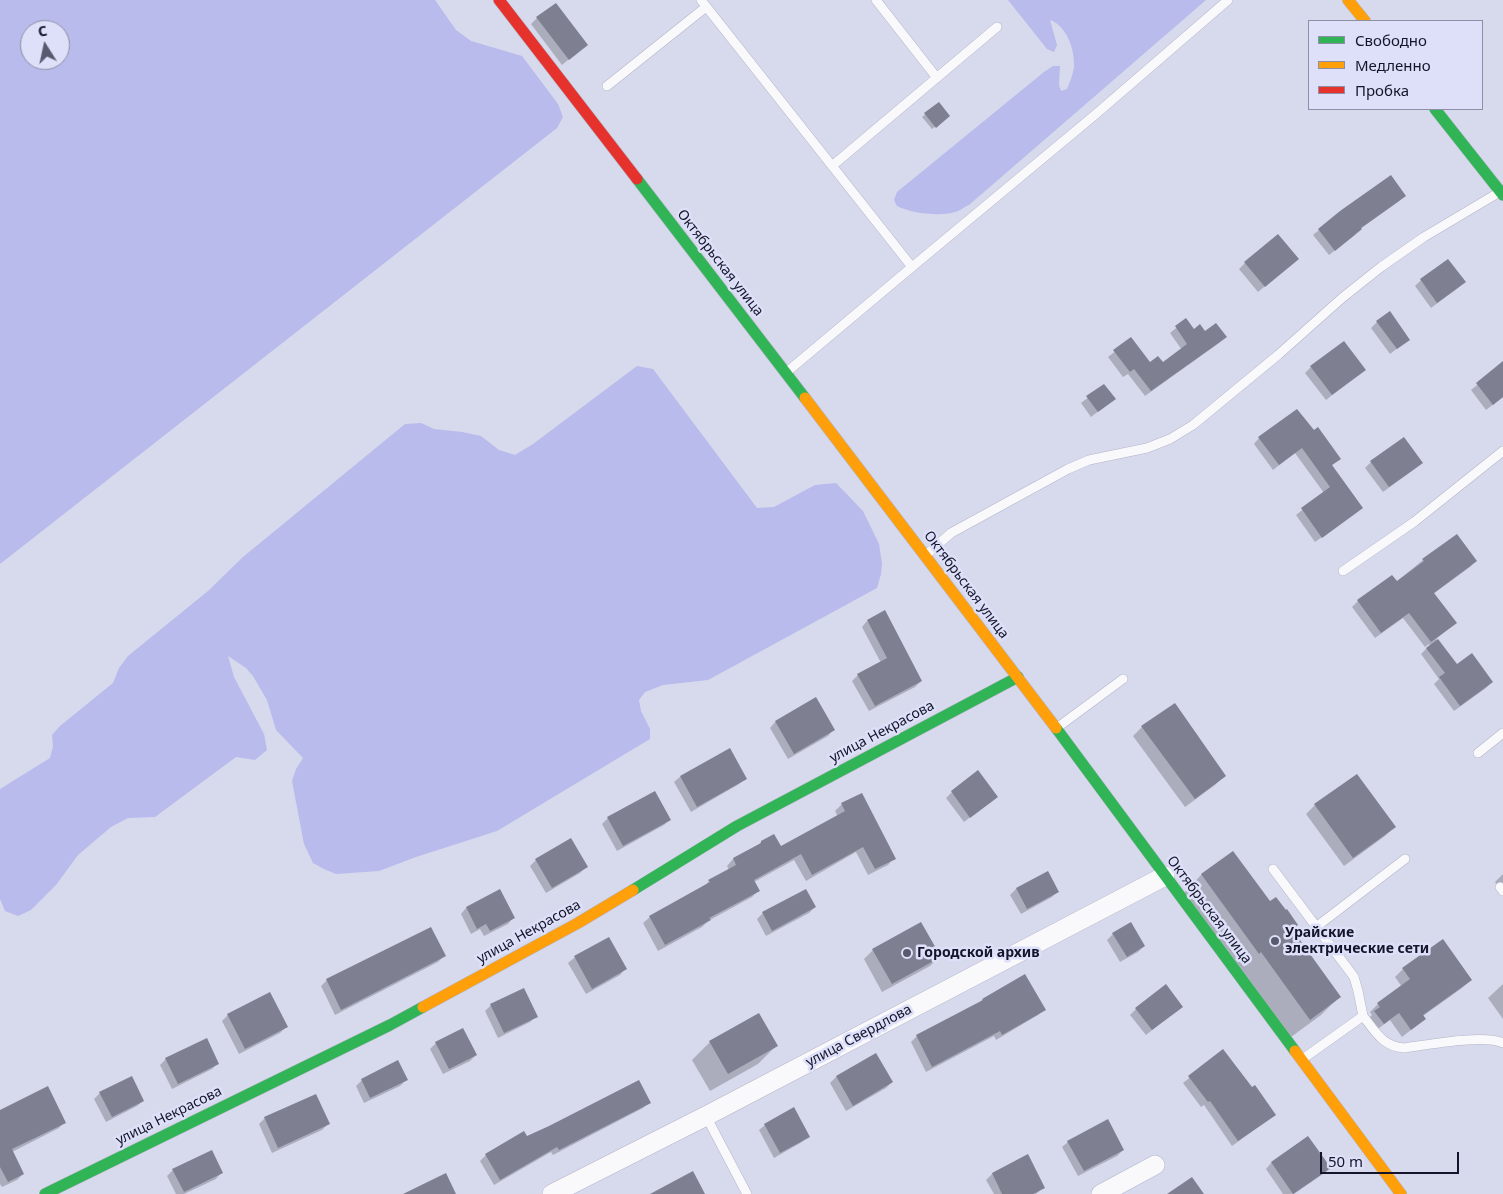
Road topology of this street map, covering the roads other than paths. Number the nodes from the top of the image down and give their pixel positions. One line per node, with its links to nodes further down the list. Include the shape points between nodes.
1 (499, 0): 14 (street, Октябрьская улица)
2 (876, 0): 8 (lane)
3 (1228, 0): 13 (lane)
4 (1348, 0): 6 (street)
5 (704, 3): 9 (lane); 11 (lane)
6 (1364, 20)
7 (997, 27): 8 (lane)
8 (937, 78): 11 (lane)
9 (607, 86)
10 (1436, 110): 12 (street)
11 (832, 166): 13 (lane)
12 (1502, 193): 16 (lane, via 1424,237 1380,267 1193,425 1147,448 1090,460 1068,469 951,533)
13 (912, 267): 14 (lane)
14 (786, 373): 16 (street, Октябрьская улица)
15 (1503, 451): 17 (lane, via 1414,522)
16 (925, 556): 18 (street, Октябрьская улица)
17 (1343, 571)
18 (1018, 677): 20 (street, Октябрьская улица); 32 (street, улица Некрасова, via 737,826 578,923 390,1025)
19 (1123, 680): 20 (lane)
20 (1056, 729): 25 (street, Октябрьская улица)
21 (1503, 733): 22 (lane)
22 (1478, 753)
23 (1405, 859): 26 (lane)
24 (1273, 869): 26 (lane)
25 (1164, 876): 29 (street, Октябрьская улица); 30 (street, улица Свердлова)
26 (1316, 927): 27 (lane, via 1354,977)
27 (1363, 1016): 28 (lane, via 1383,1041 1394,1047 1482,1039); 29 (lane)
28 (1503, 1043)
29 (1302, 1060): 36 (street, Октябрьская улица)
30 (706, 1116): 33 (street, улица Свердлова); 34 (lane)
31 (1155, 1165): 35 (street)
32 (45, 1194)
33 (552, 1194)
34 (746, 1194)
35 (1101, 1194)
36 (1401, 1194)

